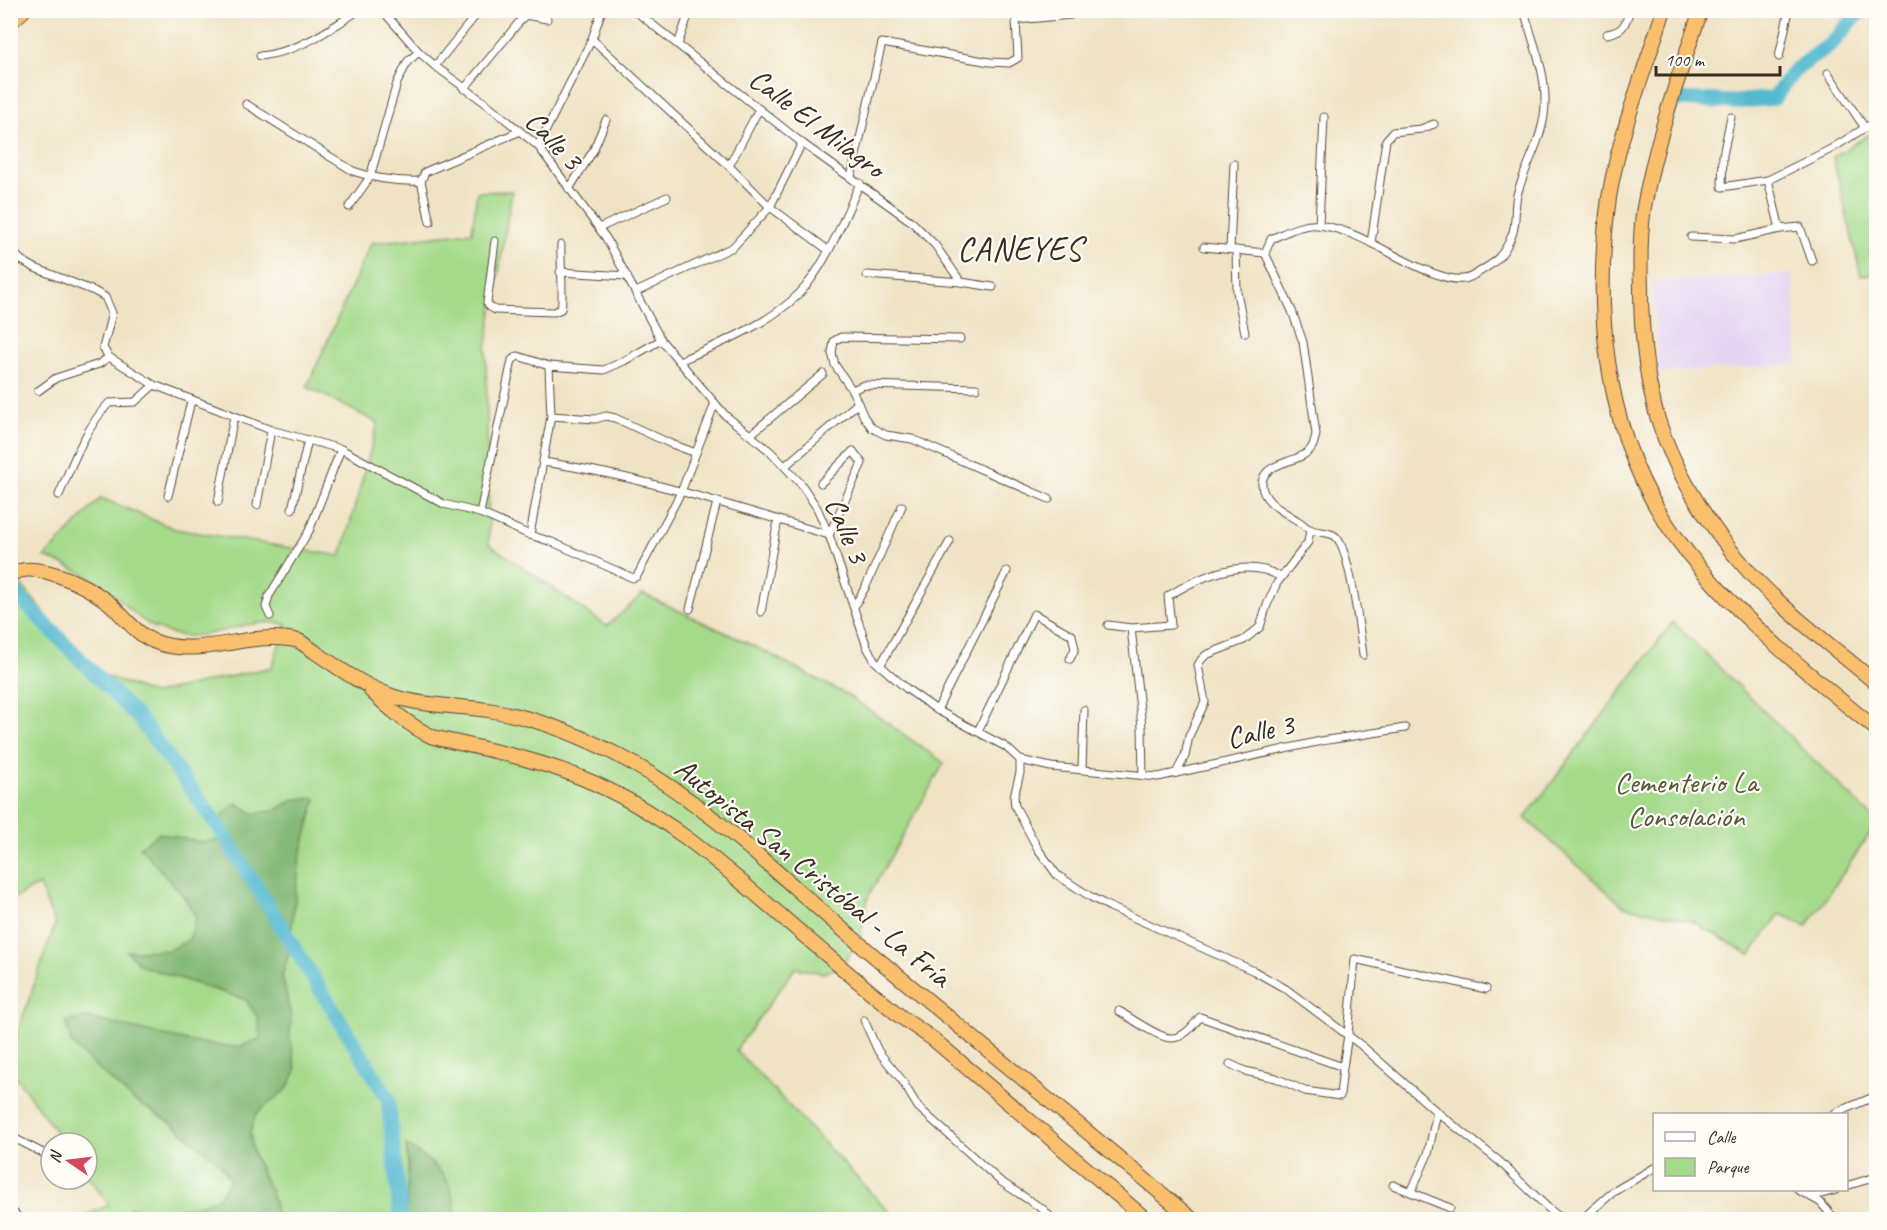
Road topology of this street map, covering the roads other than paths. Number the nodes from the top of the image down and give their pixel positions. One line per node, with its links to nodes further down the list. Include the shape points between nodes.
1 (13, 10): 16 (street)
2 (24, 10): 16 (highway)
3 (360, 10): 21 (street, via 300,46)
4 (382, 10): 20 (street, Calle 3)
5 (480, 10): 23 (street)
6 (603, 10): 18 (street)
7 (634, 10): 19 (street, Calle El Milagro)
8 (690, 10): 19 (street)
9 (1524, 10): 54 (street, via 1544,79 1545,105 1518,193 1512,234 1496,262 1463,279 1444,277)
10 (1630, 10): 17 (street, via 1620,32)
11 (1664, 10): 124 (highway, via 1621,141 1610,198 1602,288 1618,410 1645,486 1693,558 1760,630)
12 (1701, 10): 119 (highway, via 1653,160 1644,209 1641,312 1656,410 1669,448 1703,512 1744,566 1776,599)
13 (1789, 10): 22 (street)
14 (1071, 15): 40 (street, via 1016,20 1018,58 1009,63 882,43)
15 (547, 18): 25 (street, via 525,15)
16 (10, 23)
17 (1607, 34)
18 (592, 39): 36 (street); 38 (street)
19 (678, 44): 27 (street, Calle El Milagro)
20 (419, 52): 23 (street, Calle 3); 39 (street, via 408,61 397,83)
21 (260, 56)
22 (1779, 57)
23 (435, 66): 25 (street, Calle 3)
24 (1828, 73): 33 (street)
25 (464, 89): 34 (street, Calle 3)
26 (246, 104): 39 (street, via 352,171)
27 (759, 109): 35 (street, Calle El Milagro); 38 (street)
28 (1324, 117): 49 (street)
29 (1731, 117): 41 (street, via 1723,155 1722,187)
30 (606, 120): 44 (street, via 593,151)
31 (1876, 121): 33 (street)
32 (1434, 124): 54 (street, via 1393,132 1386,140)
33 (1864, 128): 41 (street)
34 (518, 132): 36 (street, Calle 3); 42 (street, via 425,172)
35 (802, 142): 40 (street, Calle El Milagro); 47 (street)
36 (538, 146): 44 (street, Calle 3)
37 (1234, 164): 59 (street)
38 (729, 166): 47 (street)
39 (370, 177): 42 (street); 46 (street)
40 (851, 177): 43 (street, Calle El Milagro)
41 (1768, 180): 51 (street)
42 (421, 181): 48 (street)
43 (860, 183): 58 (street); 65 (street, Calle El Milagro, via 924,232)
44 (569, 189): 50 (street, Calle 3)
45 (667, 197): 50 (street)
46 (349, 207)
47 (770, 207): 58 (street); 67 (street, via 733,247)
48 (430, 222)
49 (1319, 225): 54 (street); 60 (street, via 1271,239)
50 (599, 228): 64 (street, Calle 3)
51 (1780, 229): 52 (street, via 1735,239); 61 (street, via 1800,227)
52 (1691, 237)
53 (495, 241): 62 (street, via 487,303 492,309 558,311 563,302)
54 (1371, 243)
55 (561, 245): 62 (street)
56 (1204, 247): 59 (street)
57 (10, 249): 71 (street, via 35,268 105,297 112,313 103,348)
58 (828, 250): 72 (street, via 805,287 782,308)
59 (1233, 250): 60 (street); 68 (street)
60 (1265, 253): 103 (street, via 1303,342 1316,434 1312,447 1304,454 1269,471 1262,480 1263,490 1275,506)
61 (1812, 261)
62 (560, 272): 64 (street)
63 (867, 275): 65 (street)
64 (627, 276): 67 (street, Calle 3)
65 (961, 282): 66 (street)
66 (993, 287)
67 (636, 292): 70 (street, Calle 3)
68 (1245, 333)
69 (960, 339): 77 (street, via 837,339 833,361)
70 (661, 340): 72 (street, Calle 3); 73 (street, via 604,370)
71 (109, 357): 75 (street); 78 (street, via 56,378)
72 (679, 361): 80 (street, Calle 3)
73 (549, 366): 83 (street); 101 (street, via 518,356 512,360)
74 (823, 374): 85 (street)
75 (154, 384): 79 (street); 93 (street, via 135,402 109,403 100,413)
76 (976, 388): 77 (street, via 864,385)
77 (852, 390): 81 (street)
78 (38, 391)
79 (191, 401): 82 (street); 94 (street)
80 (714, 403): 85 (street, Calle 3); 88 (street)
81 (858, 403): 90 (street); 95 (street, via 868,424 881,433 912,439)
82 (234, 416): 84 (street); 96 (street)
83 (551, 416): 88 (street, via 615,418); 89 (street)
84 (271, 430): 86 (street); 98 (street)
85 (750, 435): 90 (street, Calle 3)
86 (308, 440): 87 (street); 100 (street)
87 (340, 449): 101 (street, via 444,504); 113 (street, via 309,531 269,596 266,607)
88 (696, 453): 92 (street)
89 (543, 462): 92 (street, via 609,473); 104 (street)
90 (785, 466): 105 (street, Calle 3, via 817,508)
91 (820, 483): 105 (street, via 853,451 862,463)
92 (681, 492): 97 (street); 104 (street, via 633,578)
93 (59, 495)
94 (168, 496)
95 (1049, 499)
96 (218, 502)
97 (717, 502): 102 (street); 111 (street)
98 (257, 505)
99 (902, 506): 110 (street)
100 (292, 509)
101 (480, 513): 104 (street)
102 (778, 520): 105 (street); 112 (street)
103 (1310, 529): 109 (street, via 1303,551); 116 (street, via 1335,536 1341,542 1354,591)
104 (530, 535)
105 (829, 536): 110 (street, Calle 3)
106 (950, 542): 118 (street)
107 (1006, 571): 121 (street)
108 (10, 575): 120 (highway, via 29,569 58,575 105,600 142,634 165,644 194,648 278,637 299,641)
109 (1282, 577): 115 (street, via 1263,569 1234,569 1168,596 1171,625); 128 (street, via 1266,605 1260,627 1244,640 1206,655 1198,665 1204,702)
110 (854, 607): 118 (street, Calle 3, via 867,647)
111 (690, 609)
112 (761, 612)
113 (270, 616)
114 (1108, 625): 115 (street)
115 (1131, 628): 129 (street)
116 (1363, 655)
117 (1070, 659): 125 (street, via 1075,649 1072,635 1034,614)
118 (880, 666): 121 (street, Calle 3)
119 (1876, 683)
120 (365, 685): 153 (highway, Autopista San Cristóbal - La Fría, via 391,710 433,737 538,761 583,778 655,815 714,857); 154 (highway, Autopista San Cristóbal - La Fría, via 415,702 536,720 603,748 673,788 719,822)
121 (936, 710): 125 (street, Calle 3)
122 (1084, 710): 127 (street)
123 (1405, 728): 128 (street, Calle 3, via 1321,741)
124 (1876, 729)
125 (978, 731): 126 (street, Calle 3)
126 (1020, 760): 127 (street, Calle 3); 133 (street, via 1015,806 1056,874 1110,907 1271,980)
127 (1082, 770): 129 (street, Calle 3)
128 (1176, 773): 129 (street, Calle 3)
129 (1143, 776)
130 (1486, 989): 133 (street, via 1355,959)
131 (1119, 1011): 135 (street, via 1170,1038 1191,1028 1200,1017)
132 (864, 1020): 152 (street, via 878,1051 918,1107 1000,1181)
133 (1348, 1035): 135 (street); 137 (street)
134 (1230, 1064): 135 (street, via 1305,1091 1340,1096)
135 (1343, 1067)
136 (1876, 1096): 138 (street)
137 (1437, 1112): 147 (street, via 1428,1154); 155 (street, via 1492,1155)
138 (1835, 1113)
139 (10, 1136): 140 (street)
140 (39, 1151)
141 (1653, 1169): 156 (street, via 1613,1192)
142 (1876, 1177): 144 (street)
143 (1393, 1185): 147 (street)
144 (1848, 1185)
145 (1800, 1191): 148 (street)
146 (1832, 1191): 148 (street)
147 (1411, 1192): 149 (street)
148 (1811, 1197): 157 (street, via 1834,1218)
149 (1450, 1208)
150 (10, 1209): 151 (street)
151 (21, 1220)
152 (1053, 1220)
153 (1147, 1220)
154 (1192, 1220)
155 (1563, 1220)
156 (1581, 1220)
157 (1831, 1220)

